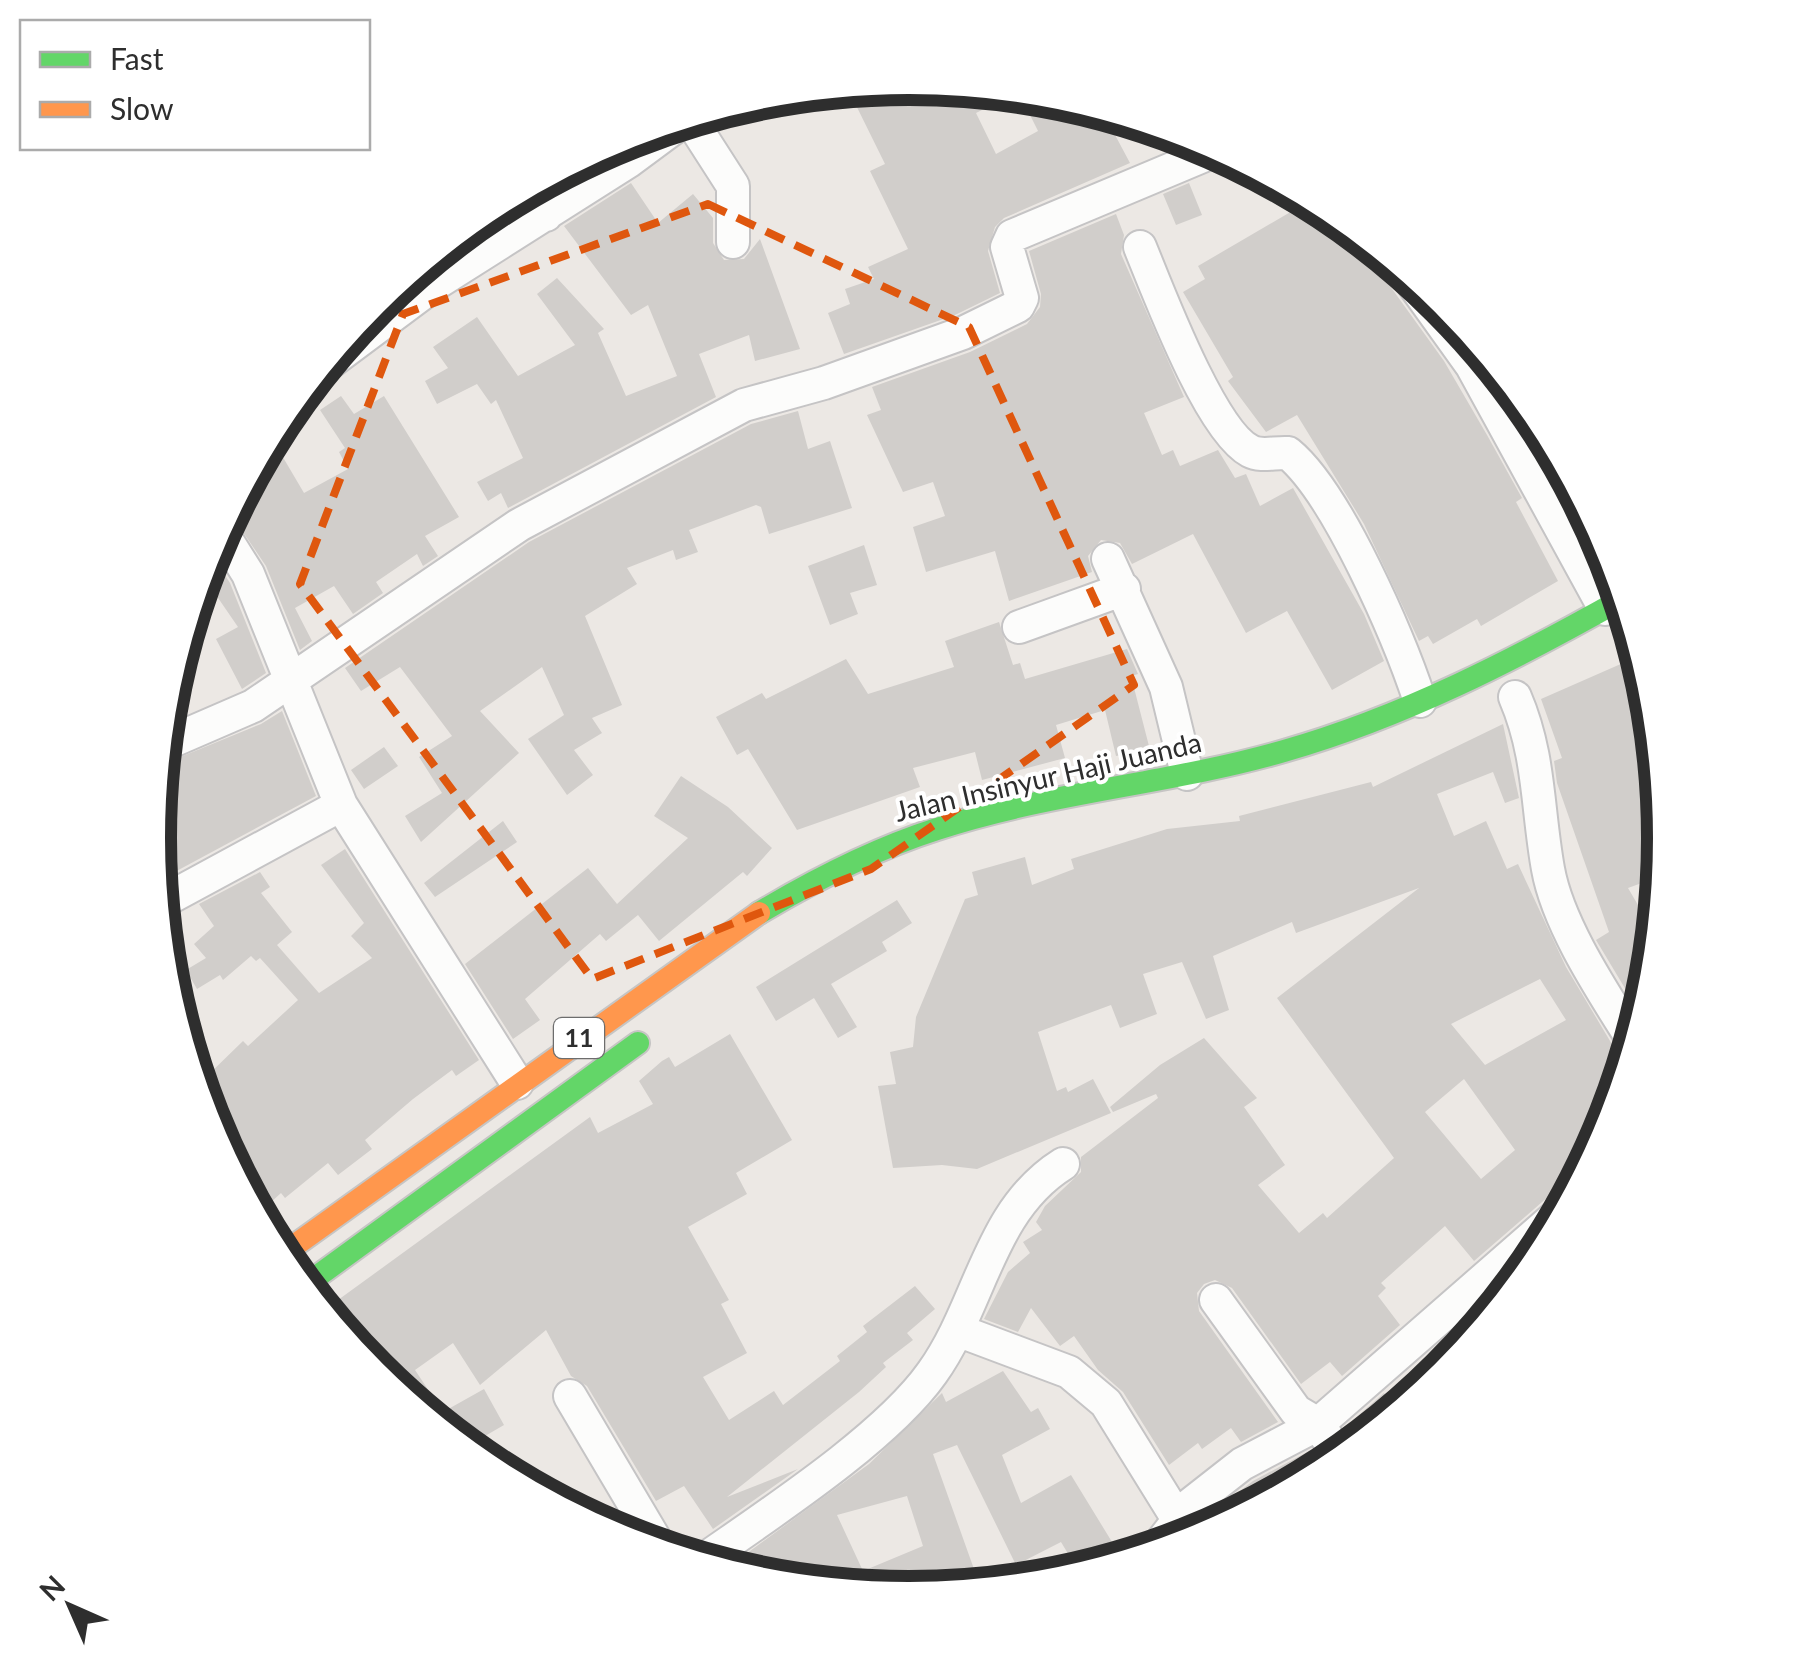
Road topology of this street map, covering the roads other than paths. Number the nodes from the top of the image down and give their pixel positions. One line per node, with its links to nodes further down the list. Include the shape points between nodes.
1 (698, 131): 6 (street, via 733,186)
2 (638, 152): 5 (street)
3 (1197, 159): 16 (street, via 1012,236 1007,248 1022,298 1018,306 963,333 744,405 519,524)
4 (531, 205): 5 (street)
5 (546, 216): 8 (street)
6 (733, 242)
7 (1140, 247): 18 (street, via 1205,393 1244,448 1288,453 1326,502 1396,629)
8 (374, 330)
9 (1498, 394): 12 (street)
10 (231, 548): 16 (street)
11 (1108, 559): 13 (street)
12 (1599, 576)
13 (1124, 589): 15 (street); 20 (street, via 1166,687)
14 (1610, 606): 18 (highway, Jalan Insinyur Haji Juanda / 11)
15 (1019, 627)
16 (292, 680): 19 (street, via 253,706); 21 (street)
17 (1514, 697): 23 (street, via 1532,737 1556,900)
18 (1420, 701): 20 (highway, Jalan Insinyur Haji Juanda / 11, via 1284,752)
19 (177, 740)
20 (1187, 774): 25 (highway, Jalan Insinyur Haji Juanda / 11, via 953,824 804,885)
21 (341, 805): 22 (street); 25 (street)
22 (174, 894)
23 (1624, 1022)
24 (664, 1024): 29 (highway, 11)
25 (517, 1084): 28 (highway, Jalan Insinyur Haji Juanda / 11)
26 (1063, 1164): 31 (street, via 1038,1179 1016,1206)
27 (1527, 1242): 33 (street)
28 (294, 1246)
29 (316, 1277)
30 (1216, 1300): 33 (street, via 1296,1411)
31 (954, 1337): 36 (street, via 1069,1372 1106,1403); 38 (street, via 931,1376 895,1413)
32 (570, 1396): 37 (street)
33 (1318, 1424): 34 (street); 35 (street, via 1242,1464)
34 (1331, 1443)
35 (1193, 1519)
36 (1181, 1524)
37 (648, 1528)
38 (716, 1551)

